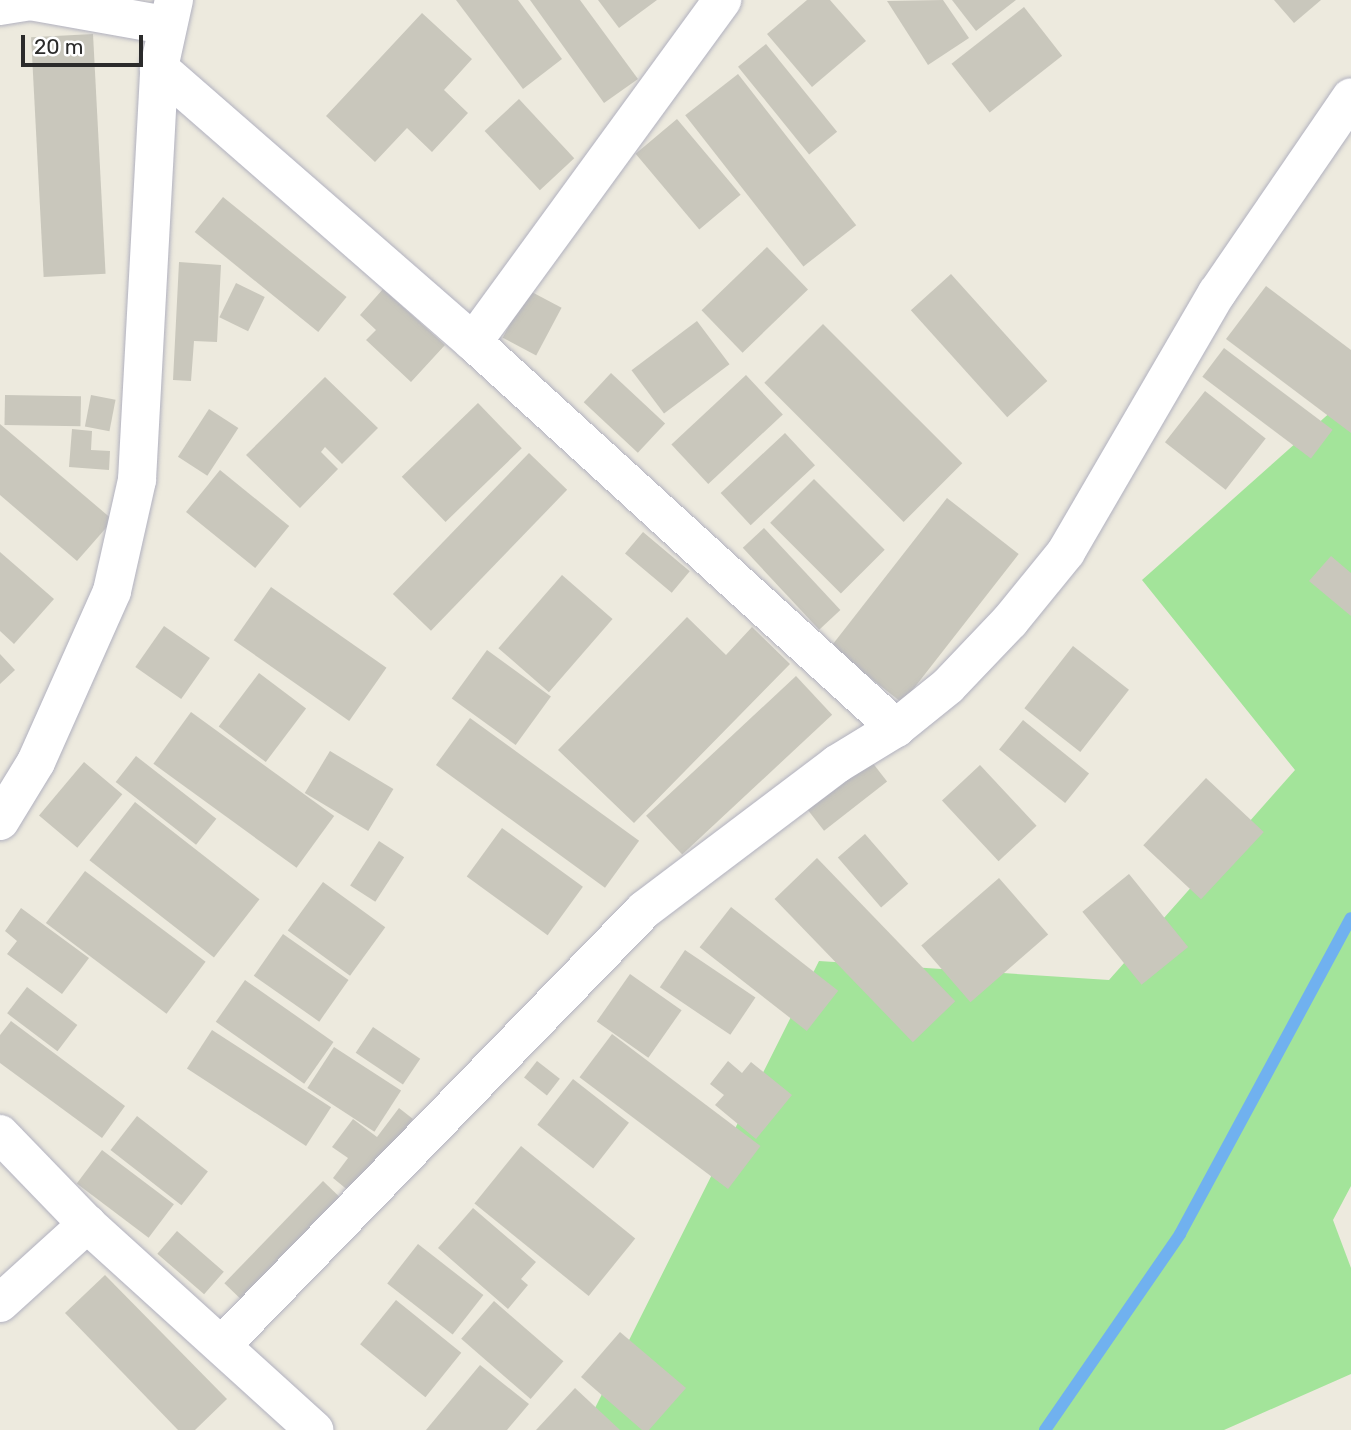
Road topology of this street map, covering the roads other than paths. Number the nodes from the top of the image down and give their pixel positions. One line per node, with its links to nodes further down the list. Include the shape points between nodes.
1 (722, 0): 6 (street)
2 (0, 6): 3 (street, via 30,1)
3 (169, 12): 4 (street)
4 (159, 68): 6 (street); 8 (street, via 137,480 112,591 36,762)
5 (1351, 97): 7 (street, via 1217,293 1066,552 948,686)
6 (473, 342): 7 (street)
7 (896, 728): 12 (street, via 837,764 644,910)
8 (0, 821)
9 (0, 1134): 10 (street)
10 (87, 1224): 11 (street); 12 (street)
11 (0, 1303)
12 (223, 1344): 13 (street)
13 (314, 1430)

